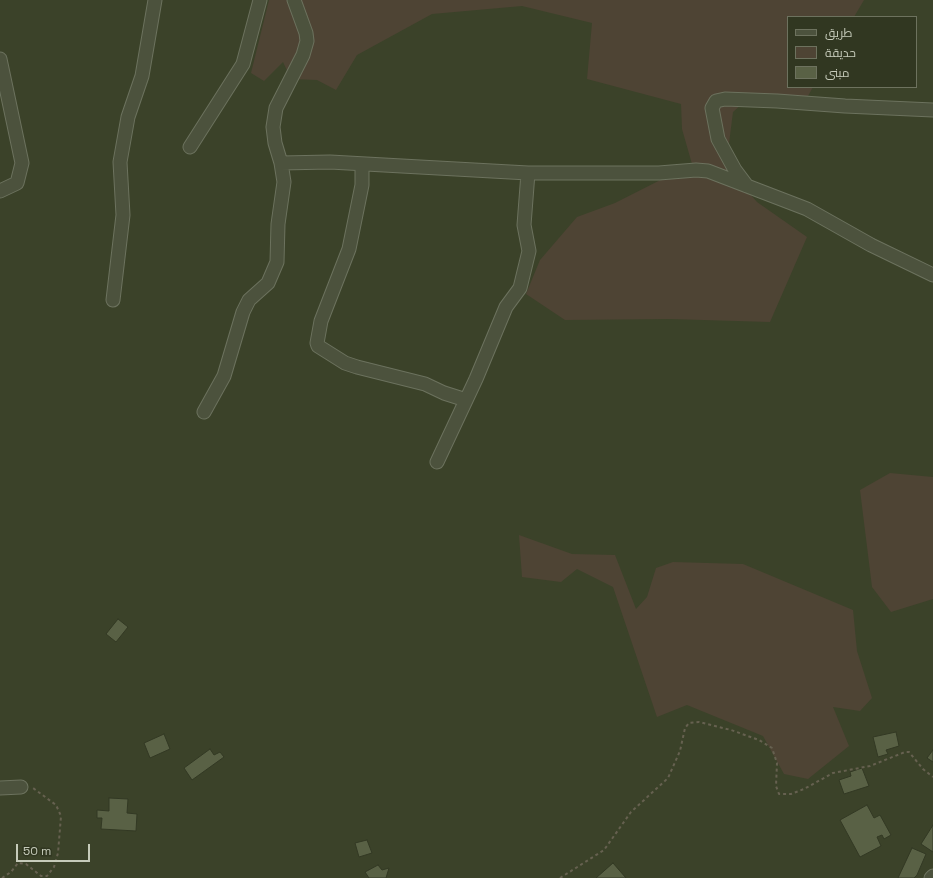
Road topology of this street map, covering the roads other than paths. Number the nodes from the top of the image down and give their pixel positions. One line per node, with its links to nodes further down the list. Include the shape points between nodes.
1 (155, 0): 13 (street, via 143,69 128,117 121,156 123,215)
2 (260, 0): 6 (street, via 243,64)
3 (294, 0): 7 (street, via 307,41 303,55 276,108 273,127)
4 (0, 59): 11 (street, via 22,163 17,183)
5 (933, 110): 10 (street, via 777,101 716,101 712,108 718,139)
6 (190, 147)
7 (281, 163): 8 (street); 15 (street, via 284,182 278,224 277,262 268,283 249,300 243,312 224,376)
8 (362, 164): 9 (street); 14 (street, via 362,185 349,249 321,321 318,346 346,363 425,384)
9 (528, 173): 10 (street, via 659,173 696,170 708,171); 14 (street, via 524,225 528,251 520,288 506,307)
10 (747, 186): 12 (street, via 807,209 871,245)
11 (0, 191)
12 (933, 275)
13 (114, 300)
14 (466, 400): 16 (street)
15 (204, 412)
16 (437, 462)
17 (21, 787): 18 (street)
18 (0, 788)

